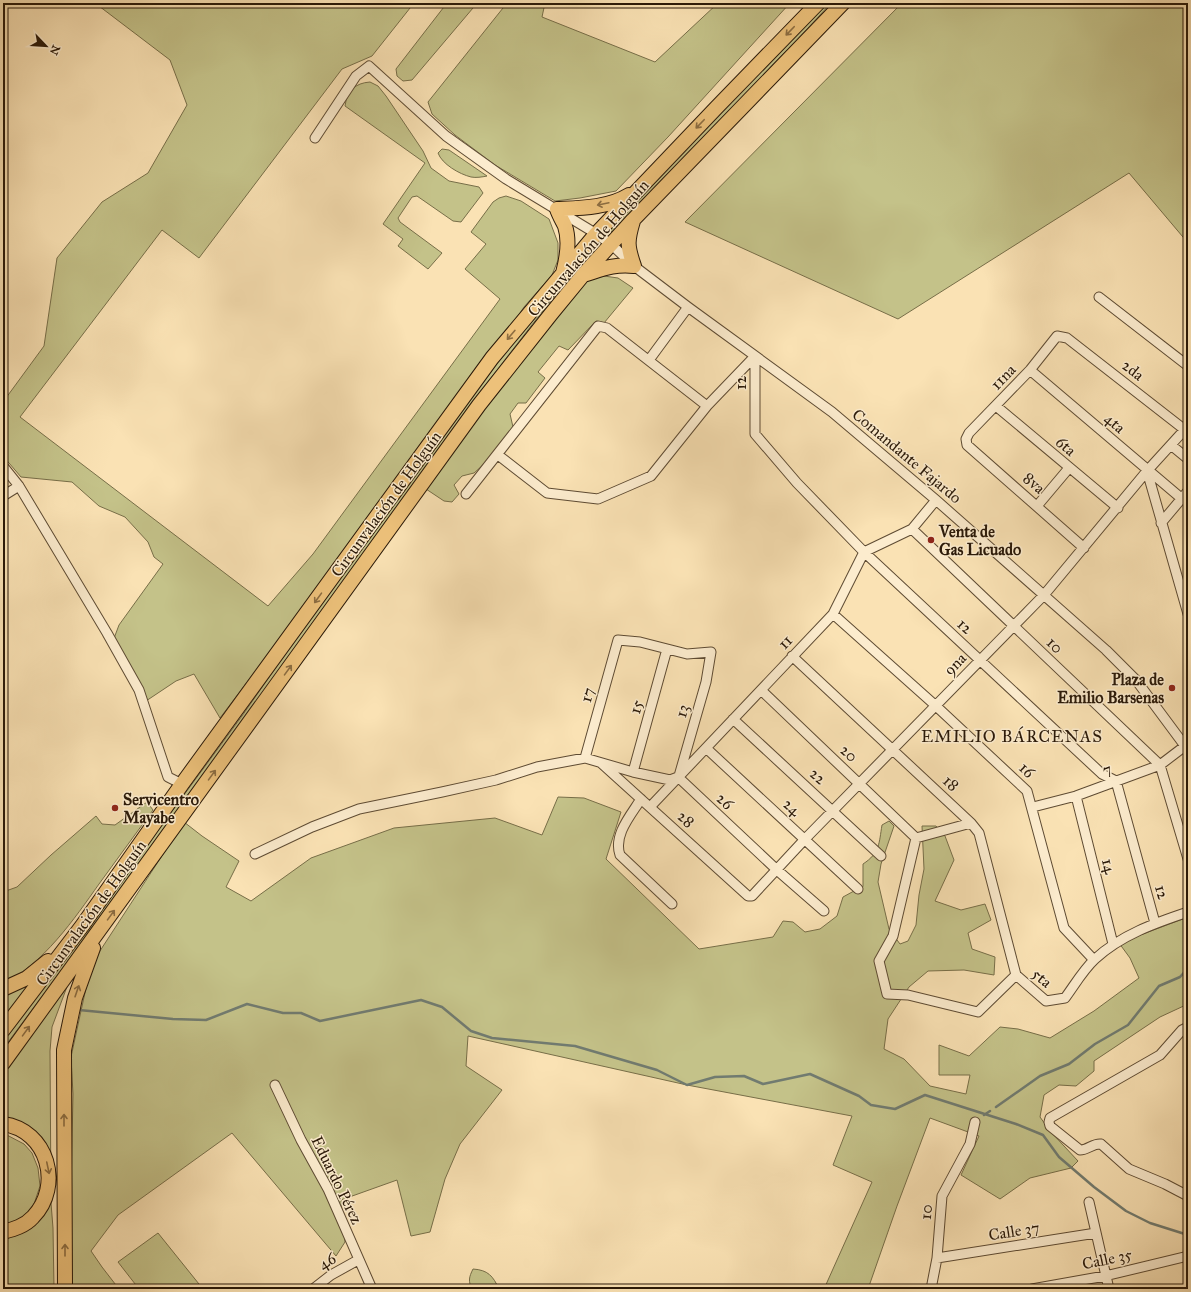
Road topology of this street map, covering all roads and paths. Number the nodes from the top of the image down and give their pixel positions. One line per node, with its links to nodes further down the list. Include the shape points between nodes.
1 (818, 3): 4 (highway, Circunvalación de Holguín, one-way to 4)
2 (843, 3): 6 (highway, Circunvalación de Holguín)
3 (315, 138): 5 (street, Comandante Fajardo, via 356,76 370,66 446,136 506,179)
4 (638, 189): 5 (highway, one-way to 5, via 622,200); 7 (highway, Circunvalación de Holguín)
5 (556, 209): 7 (street, Comandante Fajardo); 10 (highway, via 565,227 567,242 567,258)
6 (633, 220): 8 (highway, Circunvalación de Holguín); 9 (highway, via 628,237)
7 (596, 234): 8 (street, Comandante Fajardo); 10 (highway, Circunvalación de Holguín)
8 (611, 244): 9 (street, Comandante Fajardo); 11 (highway, Circunvalación de Holguín)
9 (634, 266): 11 (highway, via 609,266); 13 (street, Comandante Fajardo)
10 (562, 274): 61 (highway, Circunvalación de Holguín, one-way to 61, via 492,358)
11 (583, 275): 82 (highway, Circunvalación de Holguín, one-way to 11, via 478,405)
12 (1099, 297): 17 (street)
13 (688, 307): 15 (street, Comandante Fajardo); 16 (street)
14 (1062, 336): 18 (street, 11na, via 1057,336); 21 (street, 2da)
15 (755, 356): 19 (street); 34 (street, Comandante Fajardo, via 832,412); 40 (street, 12, via 755,434)
16 (649, 360): 19 (street); 24 (street, via 607,328 598,326)
17 (1187, 365)
18 (1030, 370): 20 (street, 11na); 28 (street, 4ta)
19 (707, 406): 24 (street, via 650,476 598,499 547,493)
20 (996, 406): 22 (street, 11na); 27 (street, 6ta)
21 (1186, 428): 23 (street, 9na)
22 (966, 439): 35 (street, 8va, via 967,445)
23 (1171, 445): 25 (street); 28 (street, 9na)
24 (498, 455): 31 (street)
25 (1188, 459)
26 (3, 466): 29 (street)
27 (1069, 468): 35 (street); 36 (street, 6ta)
28 (1147, 471): 33 (street, 4ta); 36 (street, 9na); 37 (street)
29 (19, 486): 32 (street); 61 (street, via 139,690 168,777)
30 (1188, 491): 33 (street)
31 (466, 494)
32 (3, 496)
33 (1181, 498): 37 (street)
34 (936, 500): 38 (street); 42 (street, Comandante Fajardo)
35 (1037, 506): 39 (street, 8va)
36 (1118, 508): 39 (street, 9na)
37 (1161, 523): 41 (street)
38 (912, 529): 40 (street); 45 (street, 10)
39 (1084, 548): 42 (street, 9na)
40 (864, 552): 43 (street, 11); 48 (street, 12)
41 (1185, 589): 44 (street)
42 (1044, 595): 45 (street, 9na); 52 (street, Comandante Fajardo, via 1136,680)
43 (833, 614): 47 (street, 11); 50 (street, 16)
44 (1188, 614)
45 (1013, 626): 48 (street, 9na); 57 (street, 10)
46 (667, 650): 55 (street, 17, via 640,642 618,640); 58 (street, 15); 59 (street, 13, via 687,654 711,652 706,682)
47 (792, 656): 49 (street, 11); 54 (street, 18)
48 (980, 660): 50 (street, 9na); 60 (street, 12, via 1102,774)
49 (761, 690): 51 (street, 11); 62 (street, 20)
50 (936, 706): 54 (street, 9na); 66 (street, 16, via 1027,791)
51 (733, 719): 53 (street, 11); 67 (street, 22)
52 (1186, 746): 57 (street, 7)
53 (706, 748): 59 (street, 11); 70 (street, 24)
54 (893, 749): 62 (street, 9na); 68 (street, 18)
55 (585, 758): 56 (street); 71 (street, via 359,810 312,827)
56 (601, 763): 58 (street); 64 (street, 28)
57 (1160, 765): 60 (street, 7); 73 (street)
58 (633, 772): 59 (street, via 670,780)
59 (678, 777): 65 (street, 11); 74 (street, 26)
60 (1116, 781): 63 (street, 7); 80 (street, 12)
61 (182, 784): 81 (highway, Circunvalación de Holguín)
62 (860, 784): 67 (street, 9na); 69 (street, 20)
63 (1076, 796): 66 (street, 7); 83 (street, 14)
64 (641, 799): 65 (street, 28); 77 (street, via 625,824 618,848 620,855)
65 (650, 807): 76 (street, 28)
66 (1033, 807): 84 (street, 16, via 1064,928)
67 (834, 811): 70 (street, 9na); 72 (street, 22)
68 (971, 823): 69 (street); 85 (street, 18, via 979,833)
69 (916, 838): 85 (street, 5ta, via 894,936 879,961 887,994 908,995 978,1012)
70 (805, 839): 74 (street, 9na); 75 (street, 24)
71 (255, 854)
72 (881, 856)
73 (1188, 859)
74 (777, 870): 76 (street, 9na); 78 (street, 26)
75 (858, 889)
76 (750, 897)
77 (672, 904)
78 (824, 911)
79 (1188, 912): 80 (street, 5ta)
80 (1156, 923): 83 (street, 5ta)
81 (82, 926): 86 (highway, via 49,960 27,978); 88 (highway, Circunvalación de Holguín)
82 (99, 932): 89 (highway, Circunvalación de Holguín, one-way to 82); 101 (highway, one-way to 82, via 64,1050 75,998)
83 (1113, 944): 84 (street, 5ta)
84 (1094, 960): 85 (street, 5ta, via 1065,998 1046,1001)
85 (1016, 975)
86 (3, 989)
87 (1188, 1027): 93 (street, via 1182,1030 1160,1055 1050,1118 1049,1122 1050,1126 1080,1150 1101,1144 1129,1169)
88 (3, 1030)
89 (3, 1063)
90 (275, 1085): 99 (street, Eduardo Pérez, via 328,1189)
91 (975, 1122): 98 (street, 10, via 970,1144 942,1196)
92 (3, 1124): 95 (highway, one-way to 95, via 21,1130 34,1140 44,1154 49,1170 49,1187 44,1203 33,1218 17,1229)
93 (1188, 1196)
94 (1089, 1202): 96 (street)
95 (3, 1232)
96 (1096, 1233): 98 (street, Calle 37); 100 (street)
97 (1188, 1256): 100 (street, Calle 35)
98 (937, 1258): 104 (street, 10)
99 (358, 1260): 102 (street, 46, via 331,1275); 103 (street, Eduardo Pérez)
100 (1105, 1276): 105 (street, Calle 35); 106 (street)
101 (65, 1289)
102 (313, 1289)
103 (372, 1289)
104 (931, 1289)
105 (1032, 1289)
106 (1109, 1289)

